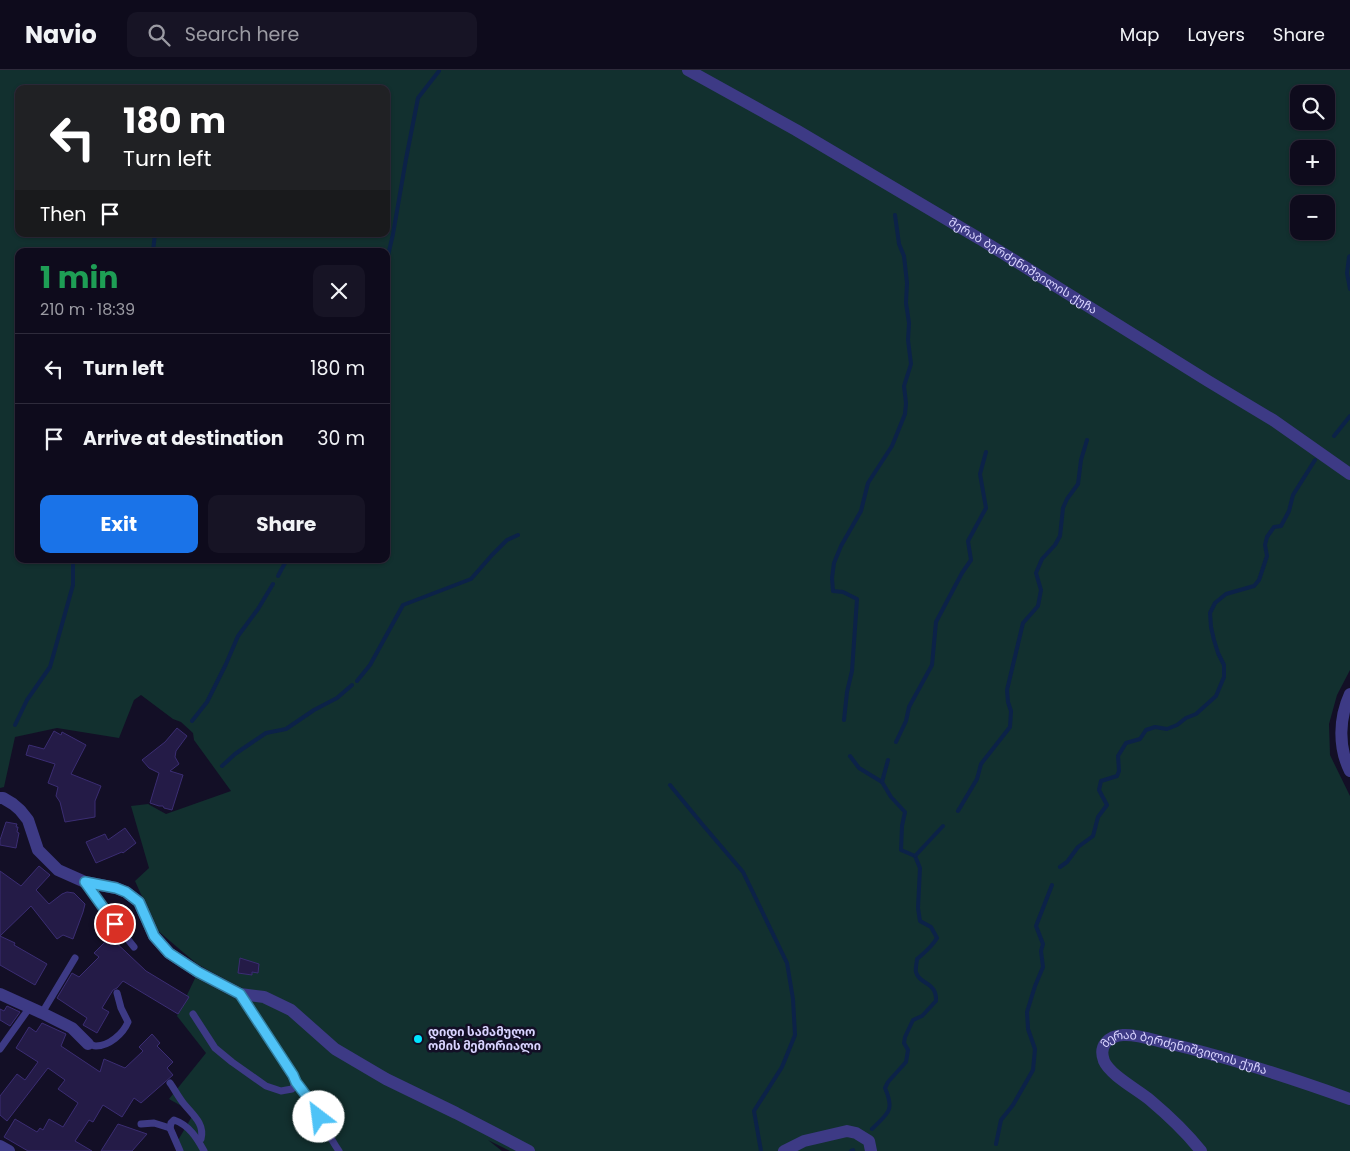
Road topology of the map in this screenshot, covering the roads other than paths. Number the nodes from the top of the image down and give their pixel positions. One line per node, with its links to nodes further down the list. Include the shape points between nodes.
1 (688, 70): 2 (street, მერაბ ბერძენიშვილის ქუჩა, via 980,239 1273,420)
2 (1350, 474)
3 (1350, 694): 4 (street, via 1341,736)
4 (1350, 771)
5 (0, 798): 6 (street, via 20,810 28,820 38,850 58,870)
6 (85, 882): 7 (lane); 11 (street, via 126,892 139,902 154,936 169,953)
7 (134, 948)
8 (75, 958): 13 (lane)
9 (117, 993): 15 (lane, via 120,1008 128,1022 126,1026 110,1042 96,1046)
10 (0, 994): 12 (street)
11 (240, 994): 17 (lane); 28 (street, via 264,998 291,1010 342,1053 386,1079)
12 (30, 1007): 13 (street); 16 (lane)
13 (42, 1013): 15 (street, via 72,1028)
14 (193, 1014): 17 (lane, via 215,1048 266,1086 282,1091 292,1089)
15 (88, 1044)
16 (0, 1050)
17 (296, 1082): 27 (lane)
18 (170, 1084): 22 (lane, via 202,1128 202,1137)
19 (1350, 1099): 31 (street, მერაბ ბერძენიშვილის ქუჩა, via 1181,1046 1132,1035 1108,1039 1103,1052 1104,1060 1112,1071 1148,1098)
20 (141, 1124): 21 (lane)
21 (170, 1128): 22 (lane, via 174,1120 179,1122); 25 (lane)
22 (198, 1140): 26 (lane)
23 (0, 1146): 24 (street)
24 (9, 1151)
25 (180, 1151)
26 (204, 1151)
27 (339, 1151)
28 (529, 1151)
29 (784, 1151): 30 (street, via 804,1141 847,1130 868,1141)
30 (871, 1151)
31 (1202, 1151)

